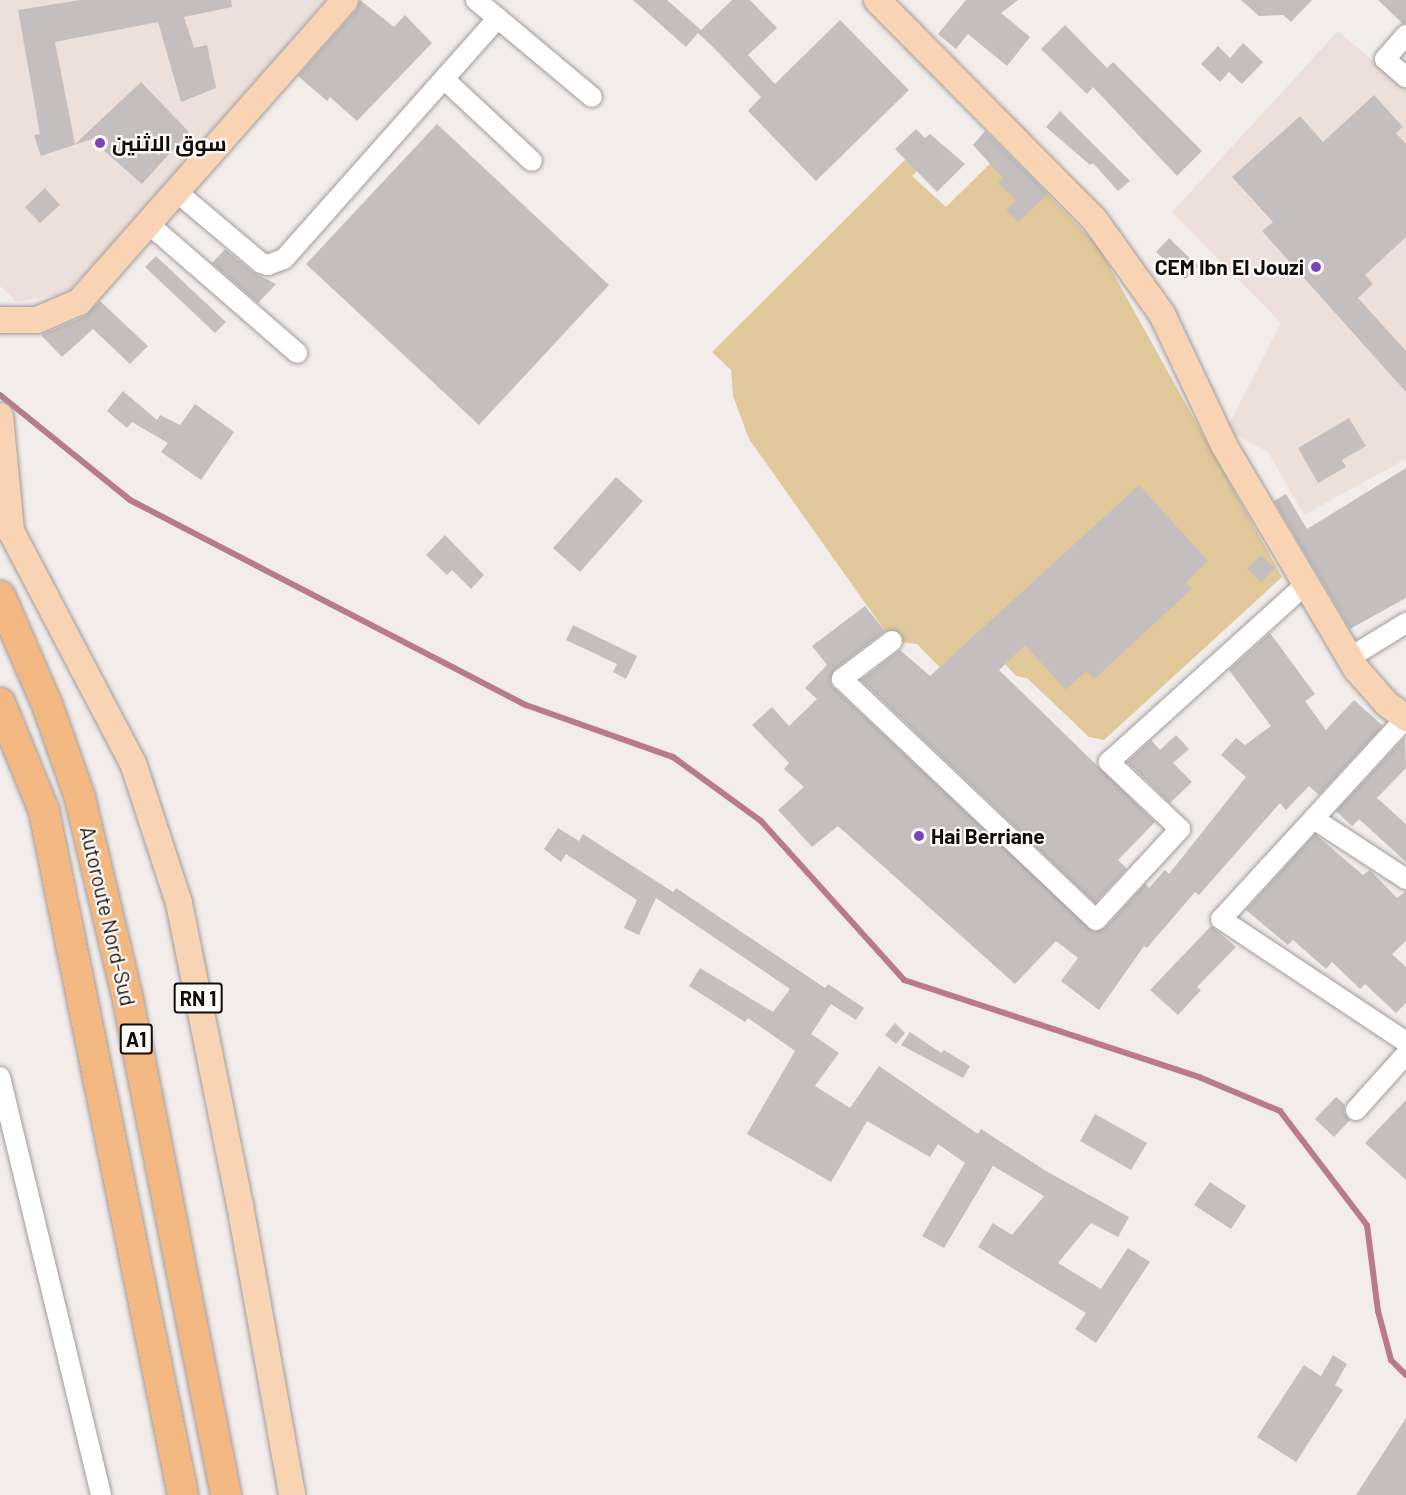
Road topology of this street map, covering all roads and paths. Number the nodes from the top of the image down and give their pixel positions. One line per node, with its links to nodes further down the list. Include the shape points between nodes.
1 (345, 0): 10 (main road)
2 (476, 0): 4 (street)
3 (876, 0): 15 (main road, via 1094,219 1162,314 1225,447)
4 (498, 18): 7 (street); 8 (street)
5 (1406, 34): 6 (street, via 1384,59)
6 (1406, 77)
7 (444, 79): 9 (street); 10 (street, via 284,259 275,263 261,263)
8 (592, 97)
9 (532, 161)
10 (178, 193): 11 (main road)
11 (150, 225): 12 (main road, via 79,302 37,320); 13 (street)
12 (0, 320)
13 (297, 353)
14 (0, 416): 31 (main road, RN 1, via 11,531 133,763 179,903 240,1205)
15 (1305, 585): 18 (street, via 1109,762 1180,829 1096,920 842,679); 19 (main road)
16 (0, 596): 30 (highway, Autoroute Nord-Sud / A1, via 48,707 80,798 129,1007)
17 (1406, 623): 19 (street)
18 (892, 641)
19 (1349, 658): 21 (main road, via 1387,704)
20 (0, 704): 29 (highway, Autoroute Nord-Sud / A1, via 44,811)
21 (1406, 718): 22 (street)
22 (1314, 819): 23 (street); 24 (street, via 1221,919)
23 (1406, 879)
24 (1406, 1042)
25 (1406, 1054): 27 (street)
26 (0, 1077): 28 (street)
27 (1356, 1110)
28 (101, 1495)
29 (183, 1495)
30 (226, 1495)
31 (292, 1495)

